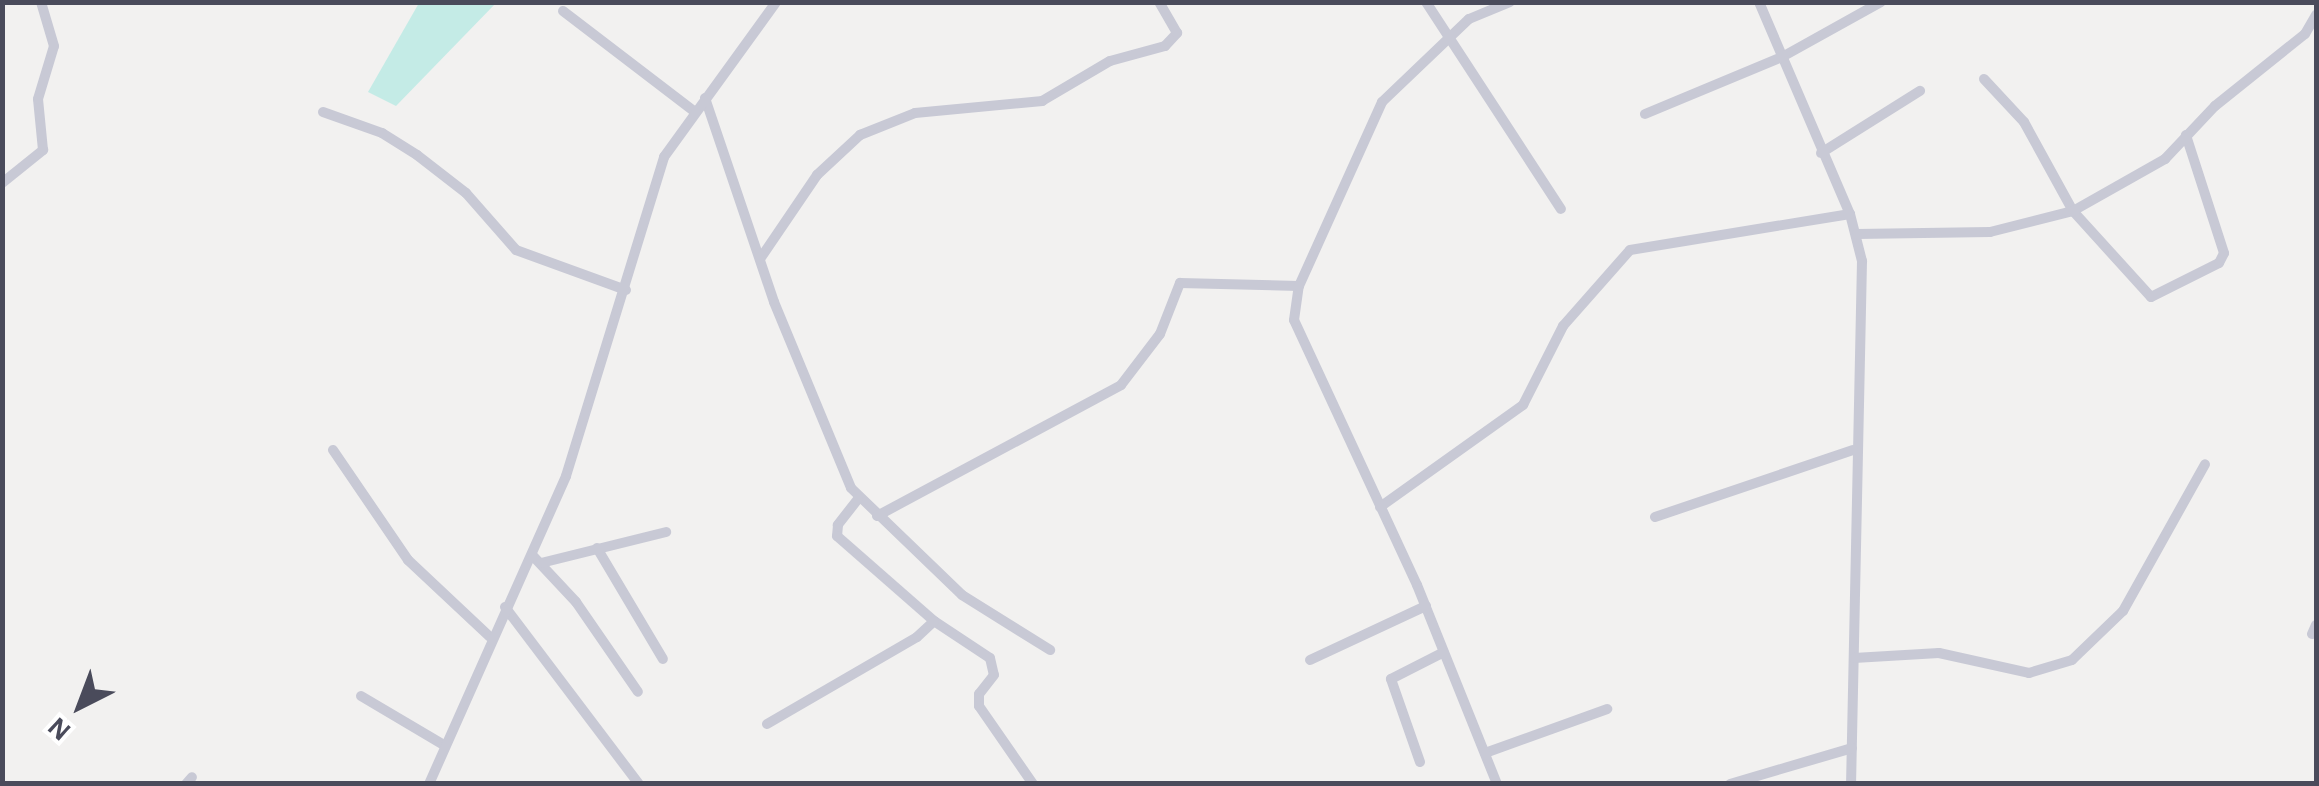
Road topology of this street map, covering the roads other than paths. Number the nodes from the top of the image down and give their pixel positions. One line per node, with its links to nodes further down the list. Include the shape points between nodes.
1 (41, 2): 20 (street, via 54,46 38,99 44,150)
2 (776, 2): 14 (street)
3 (1159, 2): 25 (street, via 1177,33 1165,46 1110,61 1042,101 915,112 860,135 817,175)
4 (1426, 2): 10 (street)
5 (1510, 2): 10 (street, via 1469,19)
6 (1759, 2): 11 (street)
7 (1881, 2): 11 (street)
8 (563, 12): 15 (street)
9 (2316, 15): 18 (street, via 2305,34)
10 (1451, 39): 21 (street); 26 (street, via 1382,102)
11 (1782, 57): 17 (street); 19 (street)
12 (1984, 79): 22 (street, via 2024,122)
13 (1920, 91): 19 (street)
14 (705, 98): 15 (street); 25 (street)
15 (694, 111): 27 (street, via 664,157)
16 (324, 112): 27 (street, via 382,133 417,155 466,193 516,250)
17 (1645, 114)
18 (2186, 135): 22 (street, via 2151,168); 22 (street, via 2221,242 2218,263 2146,296)
19 (1821, 152): 23 (street)
20 (2, 183)
21 (1561, 209)
22 (2073, 210): 24 (street, via 1990,232)
23 (1850, 214): 24 (street); 32 (street, via 1630,250 1563,326 1523,405)
24 (1856, 234): 29 (street, via 1864,298)
25 (760, 259): 31 (street, via 838,467)
26 (1300, 286): 32 (street, via 1297,334); 33 (street, via 1180,283 1160,334 1121,384)
27 (626, 290): 37 (street)
28 (333, 450): 41 (street, via 408,560)
29 (1853, 450): 34 (street); 45 (street)
30 (2205, 464): 45 (street, via 2123,611 2072,660 2029,673 1939,653)
31 (858, 499): 33 (street); 40 (street, via 838,524 837,536)
32 (1380, 507): 38 (street)
33 (877, 516): 42 (street, via 962,595)
34 (1655, 517)
35 (666, 532): 36 (street)
36 (597, 548): 37 (street); 44 (street)
37 (537, 560): 39 (street); 47 (street, via 576,602)
38 (1426, 606): 43 (street); 46 (street)
39 (505, 607): 41 (street); 56 (street)
40 (934, 621): 50 (street); 57 (street, via 995,666 979,706)
41 (490, 637): 51 (street)
42 (1050, 650)
43 (1444, 652): 53 (street); 54 (street, via 1391,678)
44 (663, 658)
45 (1854, 658): 52 (street)
46 (1310, 660)
47 (638, 692)
48 (362, 696): 51 (street)
49 (1607, 709): 53 (street)
50 (768, 724)
51 (444, 745): 55 (street)
52 (1852, 748): 59 (street); 60 (street)
53 (1486, 753): 58 (street)
54 (1420, 762)
55 (429, 784)
56 (639, 784)
57 (1033, 784)
58 (1497, 784)
59 (1730, 784)
60 (1851, 784)

